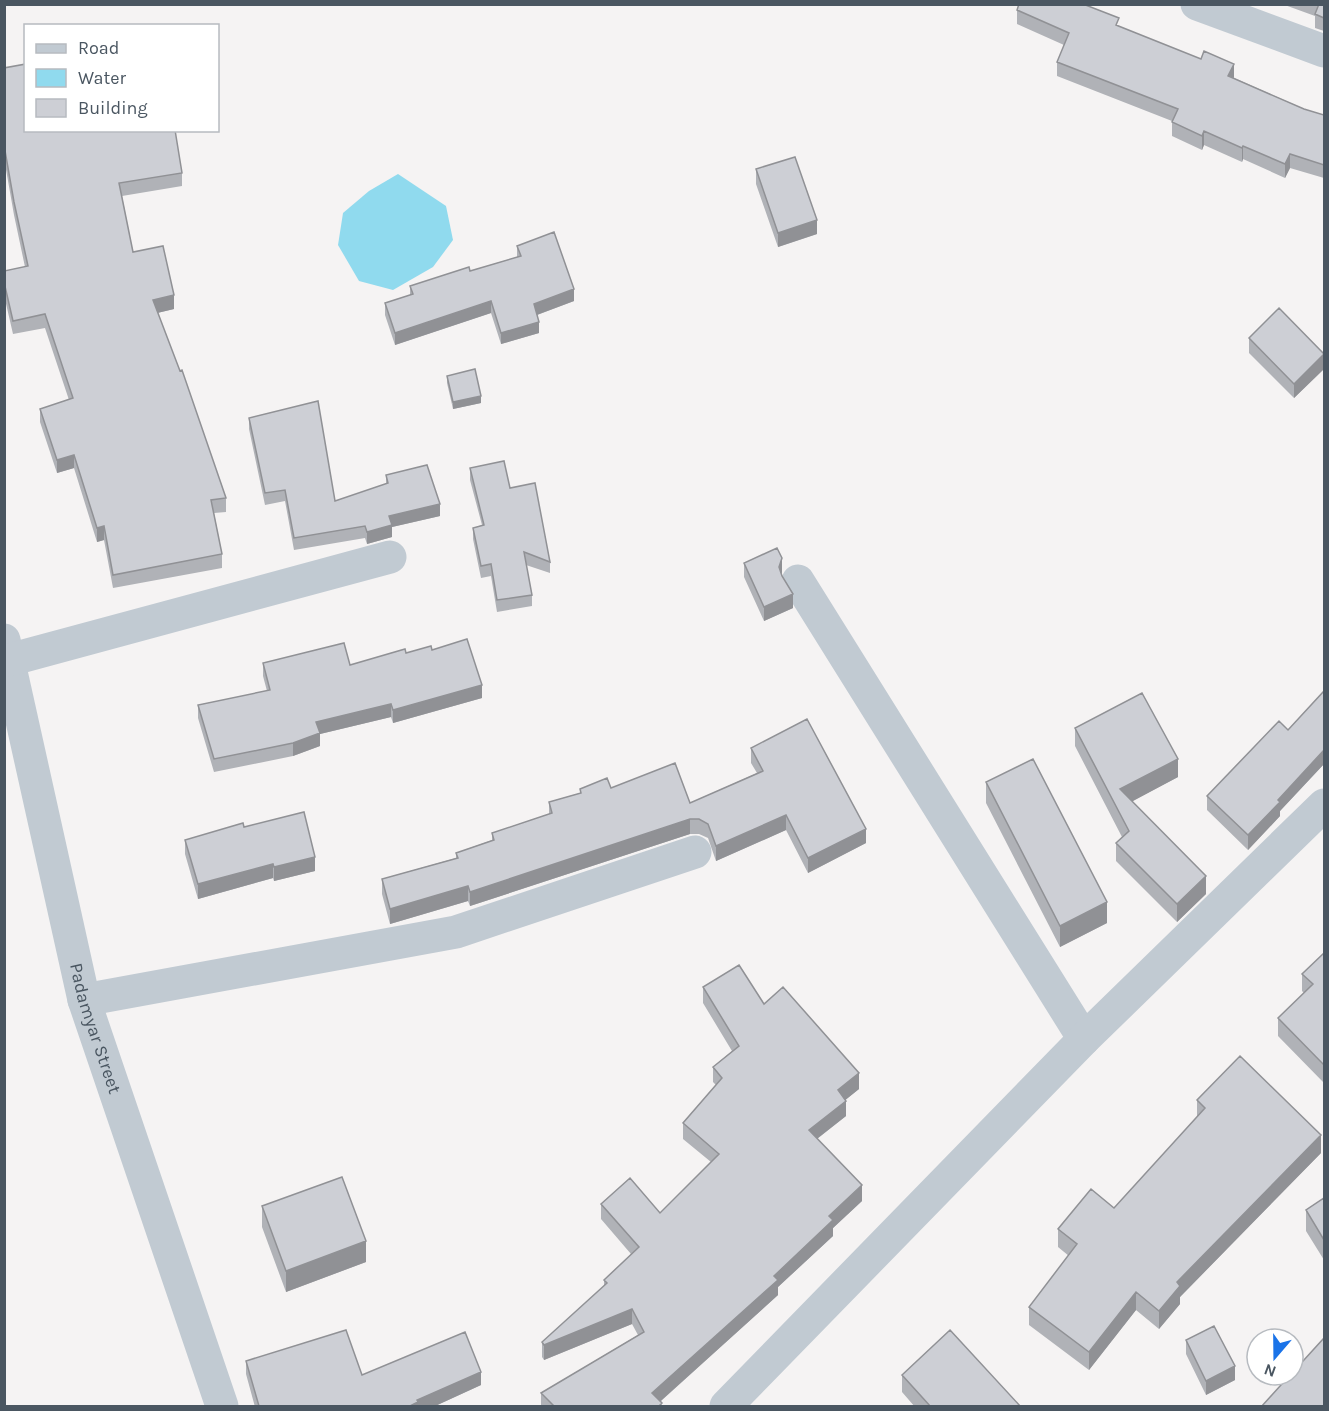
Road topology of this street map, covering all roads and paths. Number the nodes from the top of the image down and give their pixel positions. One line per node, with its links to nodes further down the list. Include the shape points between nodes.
1 (1197, 4): 2 (street)
2 (1324, 51)
3 (390, 557): 5 (street)
4 (798, 581): 9 (street)
5 (7, 650): 8 (street, Padamyar Street)
6 (1324, 805): 9 (street)
7 (695, 852): 8 (street, via 456,932)
8 (84, 1000): 10 (street, Padamyar Street)
9 (1084, 1039): 11 (street)
10 (222, 1407)
11 (726, 1407)

